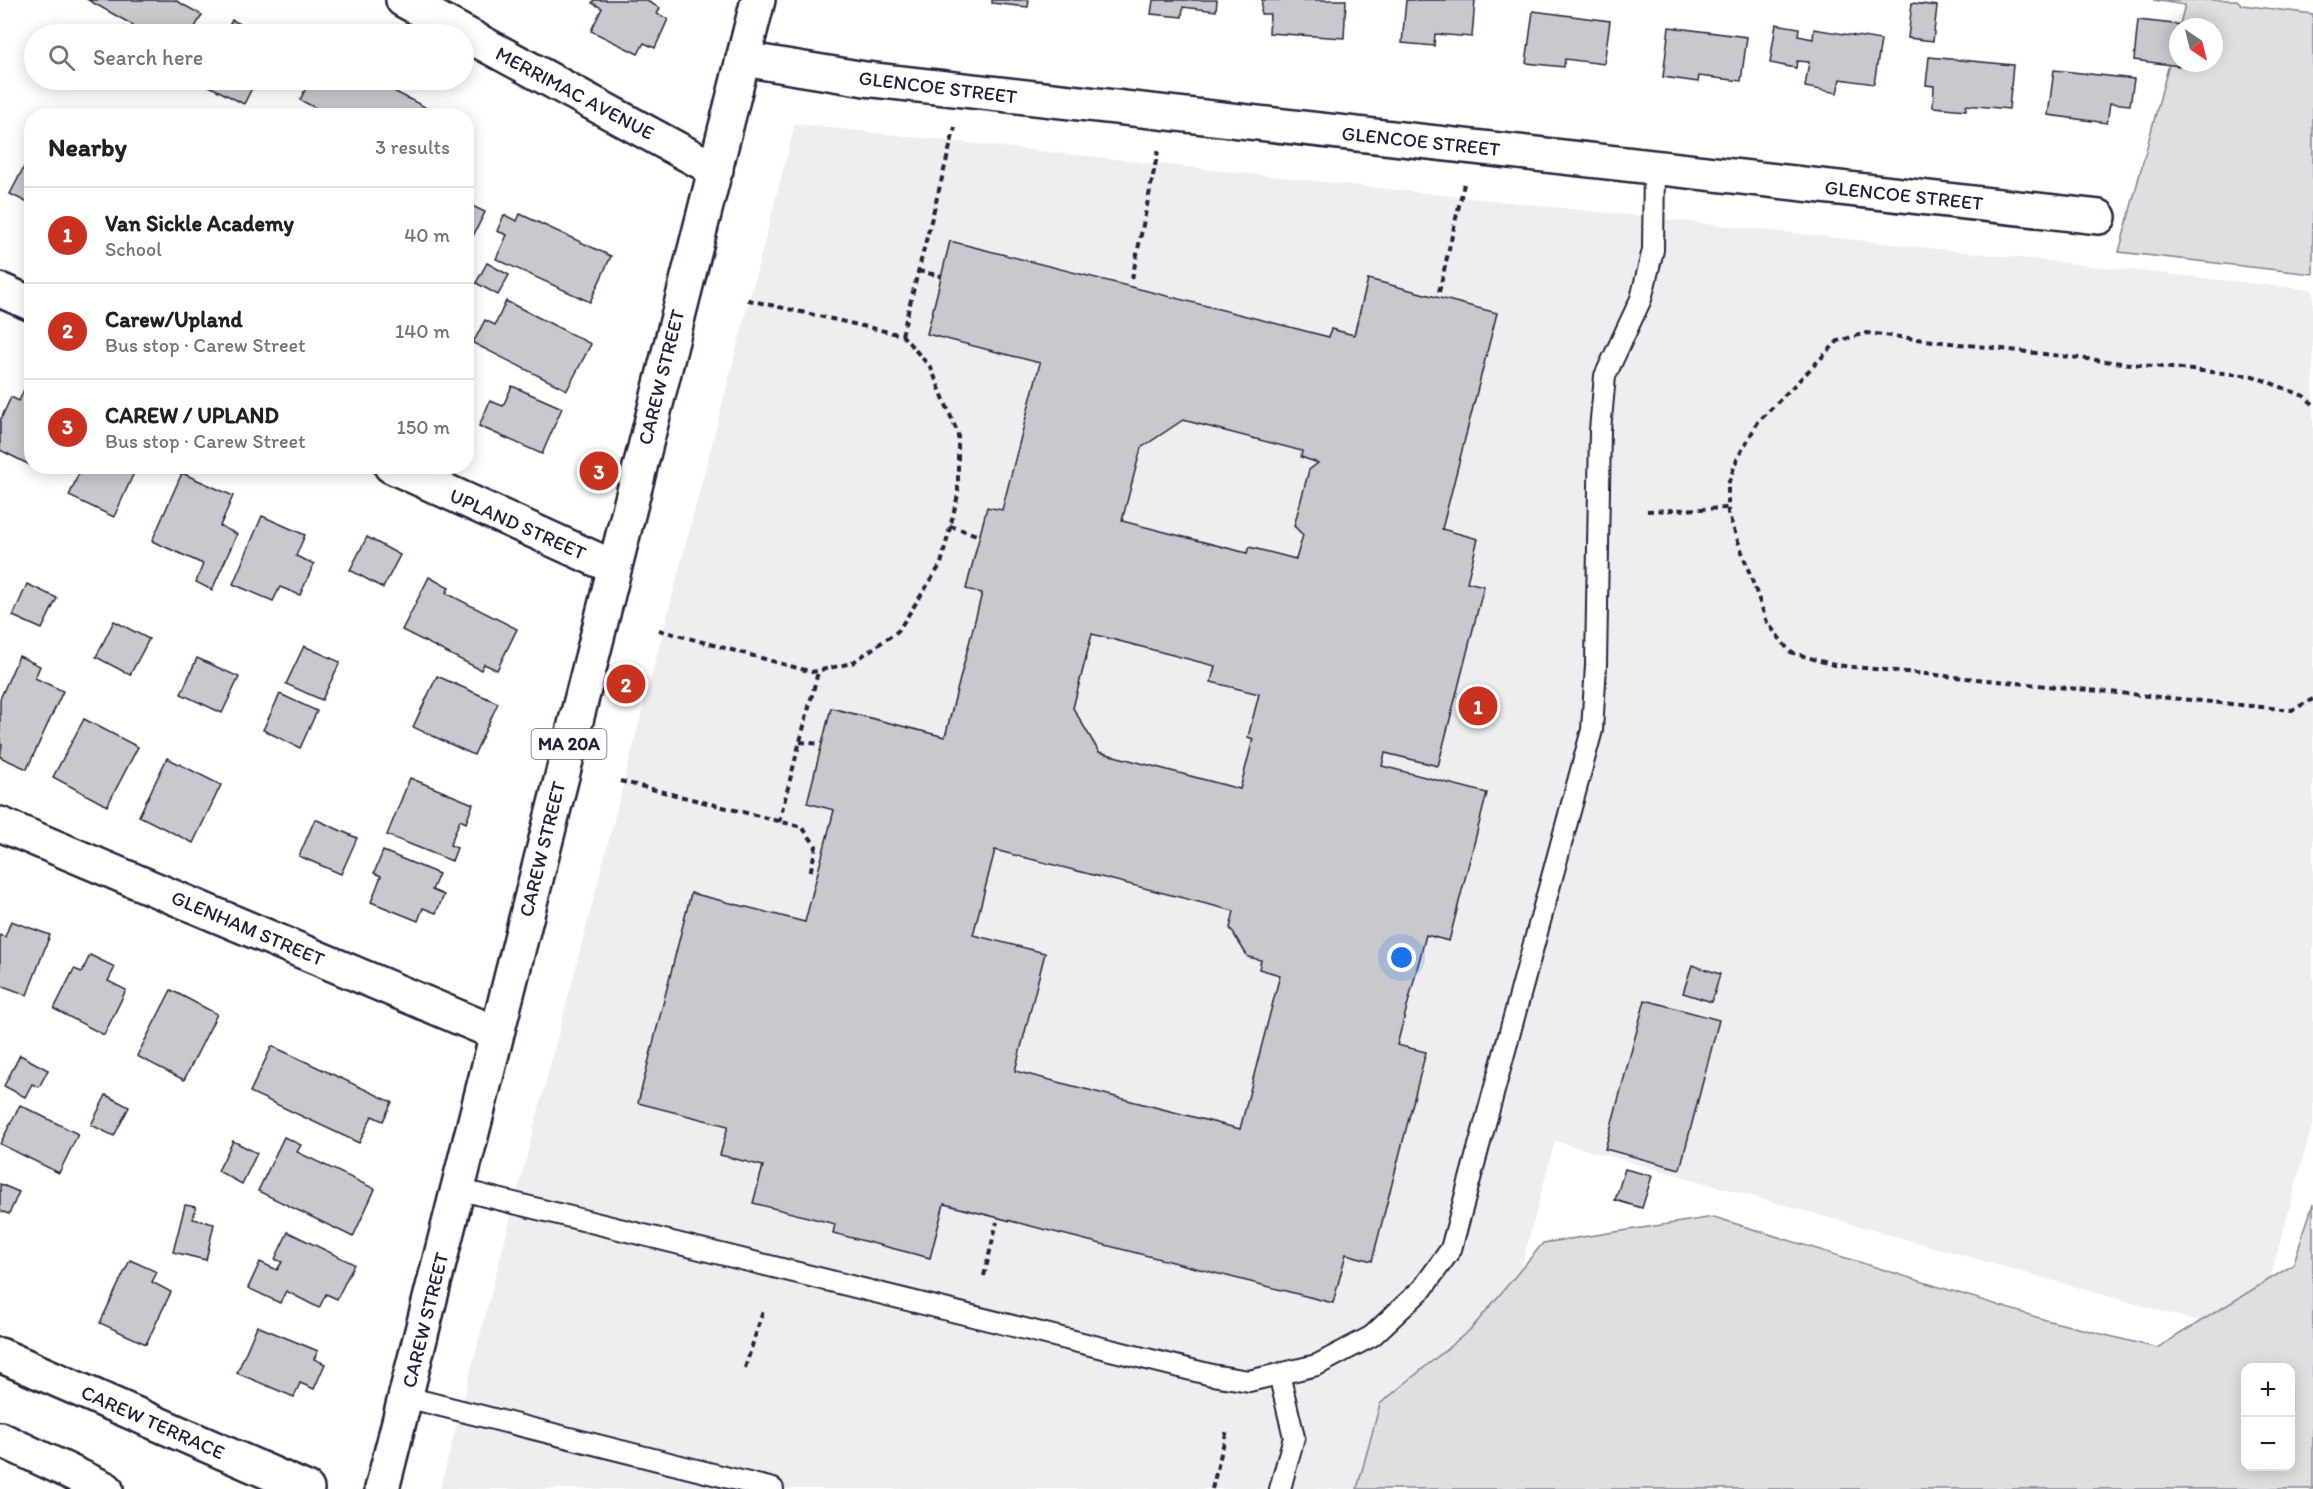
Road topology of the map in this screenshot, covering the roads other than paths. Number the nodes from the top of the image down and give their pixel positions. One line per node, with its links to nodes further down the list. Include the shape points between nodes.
1 (403, 0): 3 (street, MERRIMAC AVENUE)
2 (758, 0): 5 (street, CAREW STREET / MA 20A)
3 (447, 24)
4 (474, 39): 7 (street, MERRIMAC AVENUE)
5 (743, 59): 6 (street, GLENCOE STREET, via 865,79); 7 (street, CAREW STREET / MA 20A)
6 (1654, 167): 8 (street, GLENCOE STREET); 17 (lane, via 1653,250 1641,298 1605,376 1599,430 1592,730 1451,1249 1423,1288 1372,1336 1317,1365)
7 (716, 170): 12 (street, CAREW STREET / MA 20A)
8 (2099, 217)
9 (0, 290): 10 (street)
10 (24, 300)
11 (409, 474): 12 (street, UPLAND STREET)
12 (613, 567): 14 (street, CAREW STREET / MA 20A)
13 (0, 824): 14 (street, GLENHAM STREET)
14 (496, 1033): 15 (street, CAREW STREET / MA 20A)
15 (457, 1189): 17 (lane, via 1212,1375 1249,1382); 18 (street, CAREW STREET / MA 20A)
16 (0, 1356): 22 (street, CAREW TERRACE)
17 (1279, 1374): 24 (lane, via 1294,1437)
18 (406, 1397): 20 (street, CAREW STREET / MA 20A); 23 (lane)
19 (0, 1439): 21 (street)
20 (383, 1488)
21 (106, 1489)
22 (307, 1489)
23 (773, 1489)
24 (1280, 1489)

